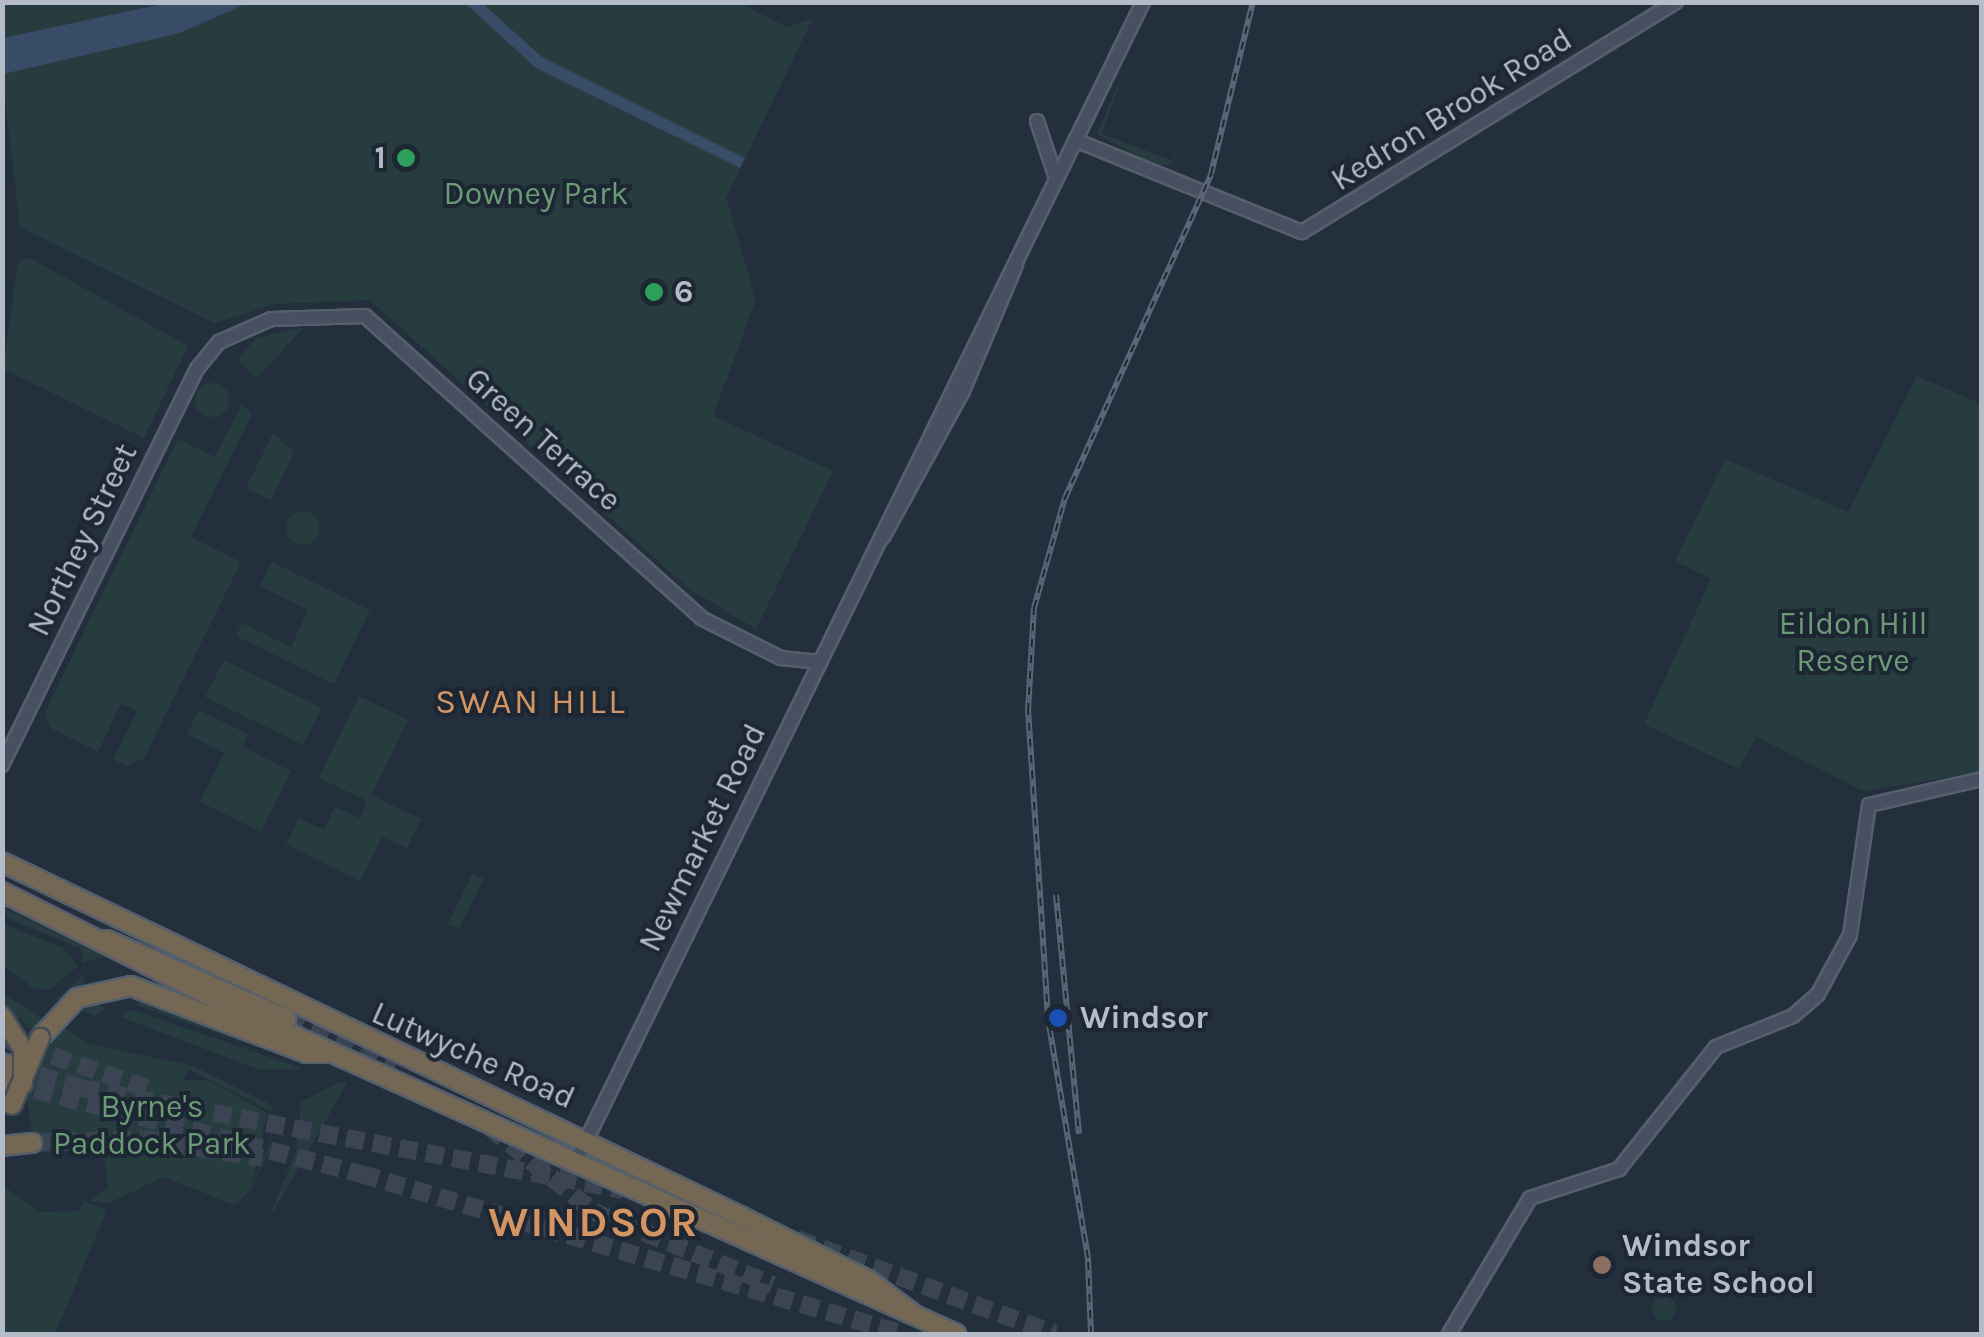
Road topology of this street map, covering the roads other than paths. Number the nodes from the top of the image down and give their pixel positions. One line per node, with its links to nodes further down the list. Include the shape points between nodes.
1 (1143, 2): 4 (street, Newmarket Road)
2 (1676, 2): 4 (street, Kedron Brook Road, via 1307,230 1279,229)
3 (1037, 120): 5 (street)
4 (1075, 140): 5 (street, Newmarket Road)
5 (1056, 178): 7 (street, Newmarket Road)
6 (219, 342): 7 (street, Green Terrace, via 271,319 365,316 701,618 781,658); 8 (street, Northey Street, via 197,369)
7 (820, 662): 20 (street, Newmarket Road)
8 (2, 765)
9 (1982, 779): 22 (street, via 1869,805 1850,935 1818,994 1786,1020 1716,1047 1624,1166 1530,1198)
10 (7, 866): 20 (highway, Lutwyche Road)
11 (2, 892): 12 (highway, Lutwyche Road)
12 (97, 938): 14 (highway, via 130,943); 15 (highway, Lutwyche Road)
13 (2, 1016): 16 (highway, bridge, via 23,1049)
14 (286, 1019)
15 (337, 1052): 16 (highway, bridge, via 294,1049 142,988 90,992 62,1008); 20 (highway, Lutwyche Road)
16 (9, 1075): 17 (highway, bridge)
17 (2, 1114)
18 (32, 1143): 19 (highway)
19 (2, 1146)
20 (582, 1149): 21 (highway, Lutwyche Road, via 868,1280 912,1313)
21 (956, 1334)
22 (1449, 1334)

